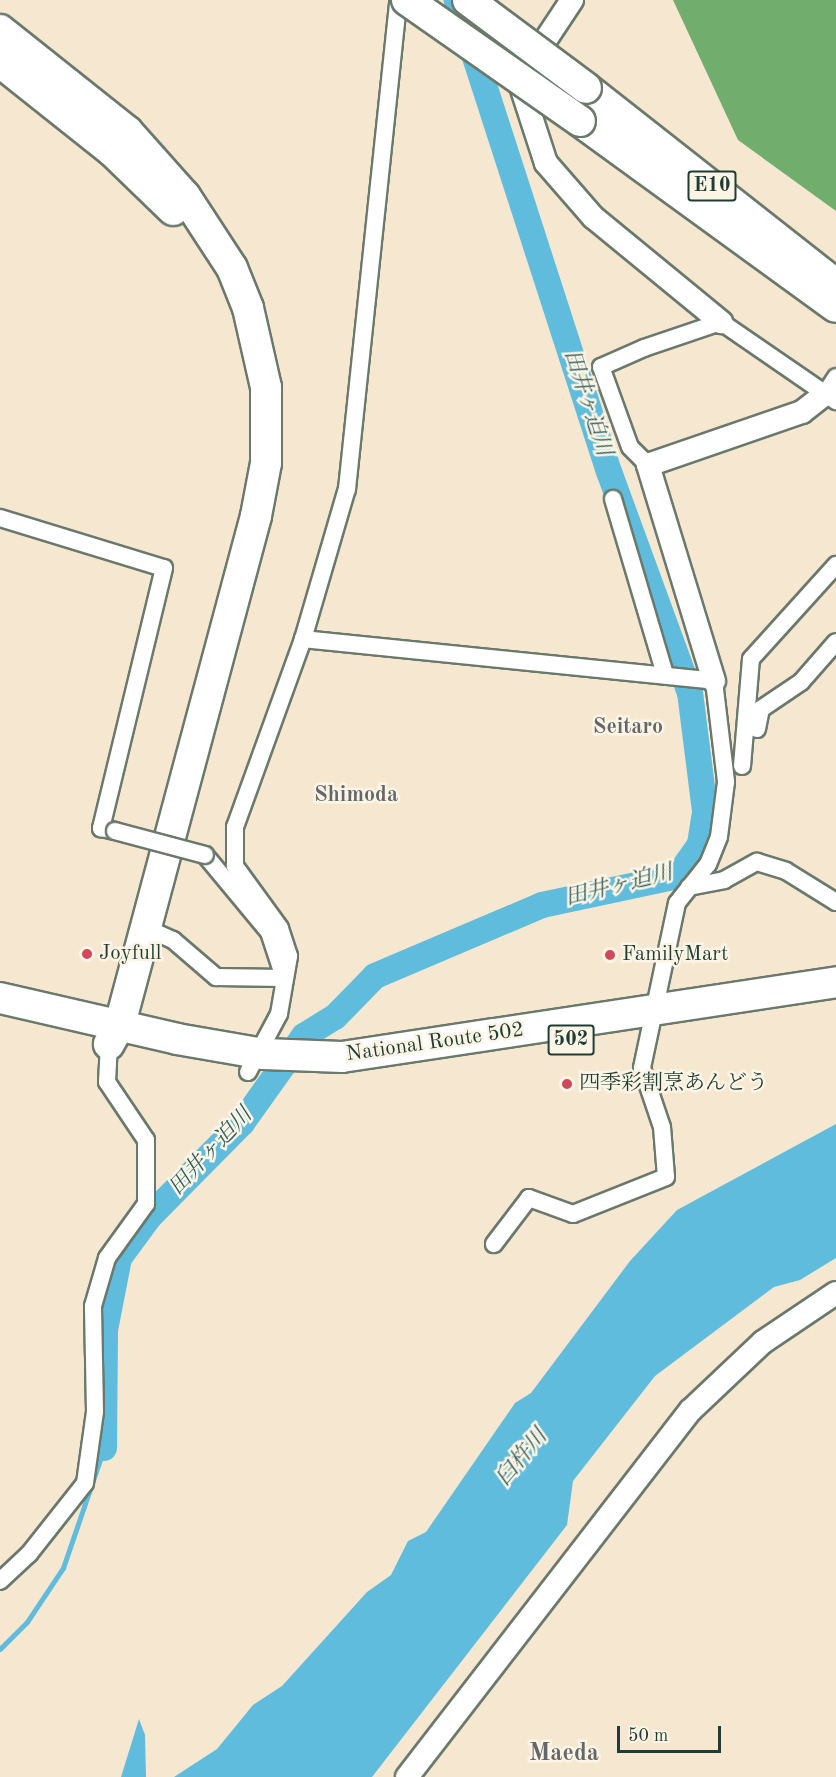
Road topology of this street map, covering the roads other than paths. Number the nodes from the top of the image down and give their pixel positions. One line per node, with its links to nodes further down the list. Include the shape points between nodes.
1 (398, 0): 14 (street, via 347,489)
2 (407, 0): 7 (highway, bridge)
3 (468, 0): 6 (highway, E10, bridge)
4 (572, 0): 8 (street, via 519,80 546,163 593,217)
5 (1, 38): 22 (highway, via 127,132 185,196 232,268 248,309 266,387 266,464 256,516); 29 (highway, via 176,212 200,244 234,313 251,389 250,464 241,513)
6 (836, 285)
7 (836, 307)
8 (722, 322): 9 (street); 10 (street, via 601,368 630,447)
9 (832, 391): 10 (street, via 802,412)
10 (648, 465): 17 (street)
11 (613, 499): 16 (street)
12 (0, 518): 23 (street, bridge, via 164,568 101,828 205,855 269,932)
13 (836, 565): 18 (street, via 751,659)
14 (303, 639): 16 (street); 23 (street, via 235,827 235,867 286,941 290,956)
15 (836, 642): 18 (street, via 801,682 761,709 755,748)
16 (669, 676): 17 (street)
17 (709, 681): 19 (street)
18 (742, 766): 19 (street)
19 (726, 782): 20 (street, via 714,853)
20 (689, 887): 21 (street, via 724,880 757,862 786,871); 28 (street, via 677,903)
21 (836, 902)
22 (146, 928): 23 (street, via 173,940 216,977); 29 (highway)
23 (284, 978): 30 (street, via 279,1014)
24 (836, 982): 28 (highway, National Route 502 / 502)
25 (0, 998): 29 (highway, National Route 502 / 502)
26 (836, 1000): 28 (highway, National Route 502 / 502)
27 (0, 1019): 29 (highway, National Route 502 / 502)
28 (652, 1019): 30 (highway, National Route 502 / 502, via 310,1066); 31 (street, via 641,1073 662,1127 666,1177 573,1214 529,1198)
29 (111, 1030): 30 (highway, National Route 502 / 502); 33 (street, via 107,1082 146,1140 146,1204 107,1258 93,1306 95,1412 85,1483 29,1554)
30 (256, 1063)
31 (494, 1244)
32 (836, 1293): 34 (street, via 763,1342 690,1411)
33 (0, 1581)
34 (406, 1777)

